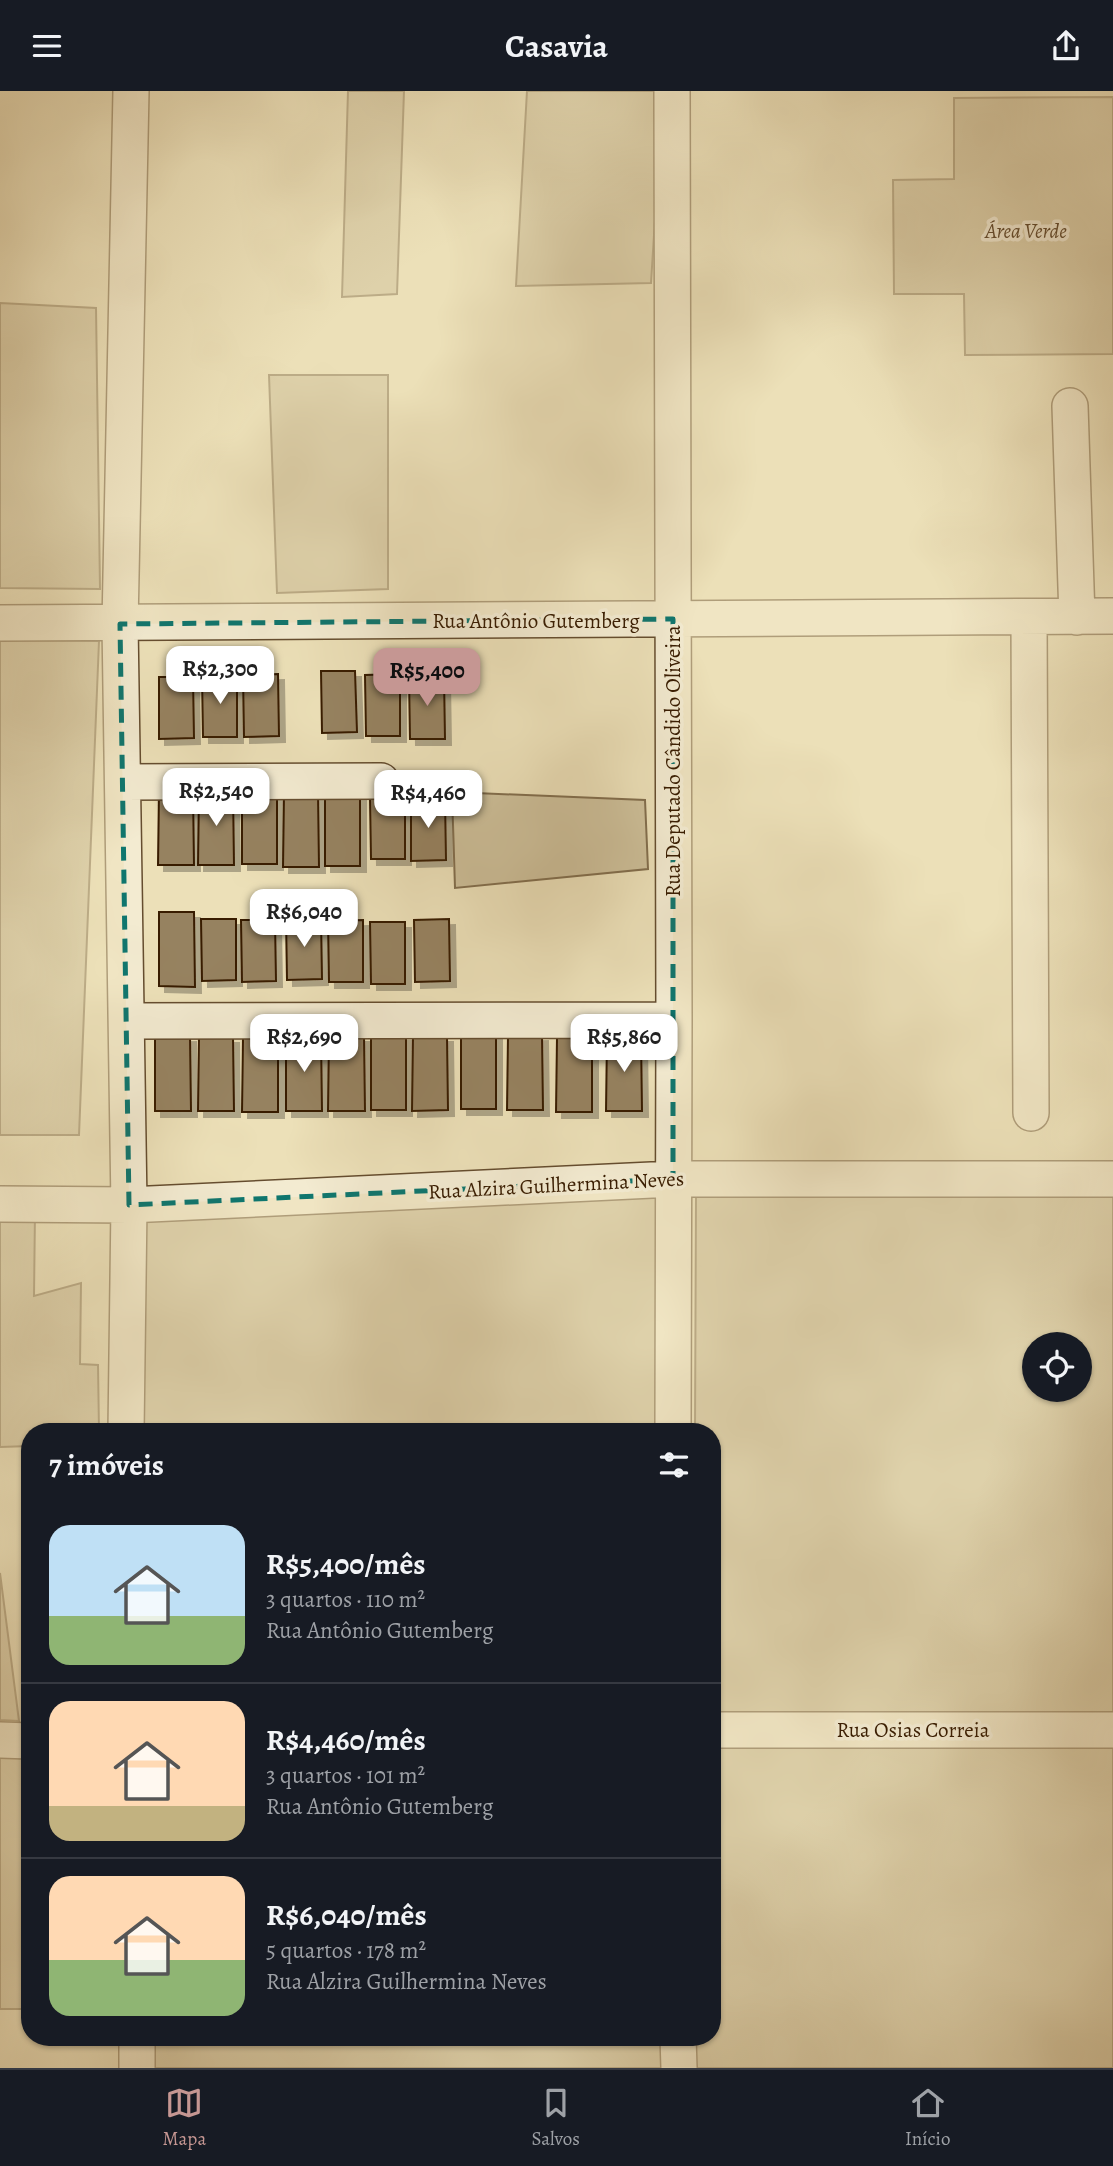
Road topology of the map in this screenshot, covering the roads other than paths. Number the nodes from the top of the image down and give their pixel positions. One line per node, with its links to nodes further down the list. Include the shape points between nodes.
1 (131, 91): 9 (street)
2 (671, 91): 7 (street, Rua Deputado Cândido Oliveira)
3 (1070, 406): 6 (street)
4 (1113, 616): 6 (street, Rua Antônio Gutemberg)
5 (1029, 617): 6 (street, Rua Antônio Gutemberg); 7 (street, Rua Antônio Gutemberg); 14 (street)
6 (1077, 617)
7 (673, 619): 9 (street, Rua Antônio Gutemberg); 12 (street, Rua Deputado Cândido Oliveira)
8 (0, 623): 9 (street, Rua Antônio Gutemberg)
9 (120, 624): 10 (street)
10 (123, 782): 11 (street); 13 (street)
11 (381, 782)
12 (674, 1020): 13 (street); 16 (street, Rua Deputado Cândido Oliveira)
13 (127, 1021): 18 (street)
14 (1031, 1113)
15 (1113, 1178): 16 (street, Rua Alzira Guilhermina Neves)
16 (673, 1179): 18 (street, Rua Alzira Guilhermina Neves); 20 (street, Rua Deputado Cândido Oliveira)
17 (0, 1204): 18 (street, Rua Alzira Guilhermina Neves)
18 (129, 1205): 19 (street)
19 (126, 1423)
20 (673, 1423)
21 (721, 1730): 22 (street, Rua Osias Correia)
22 (1113, 1730)
23 (0, 1740): 24 (street)
24 (21, 1741)
25 (137, 2046): 27 (street)
26 (678, 2046): 28 (street)
27 (136, 2068)
28 (679, 2068)

